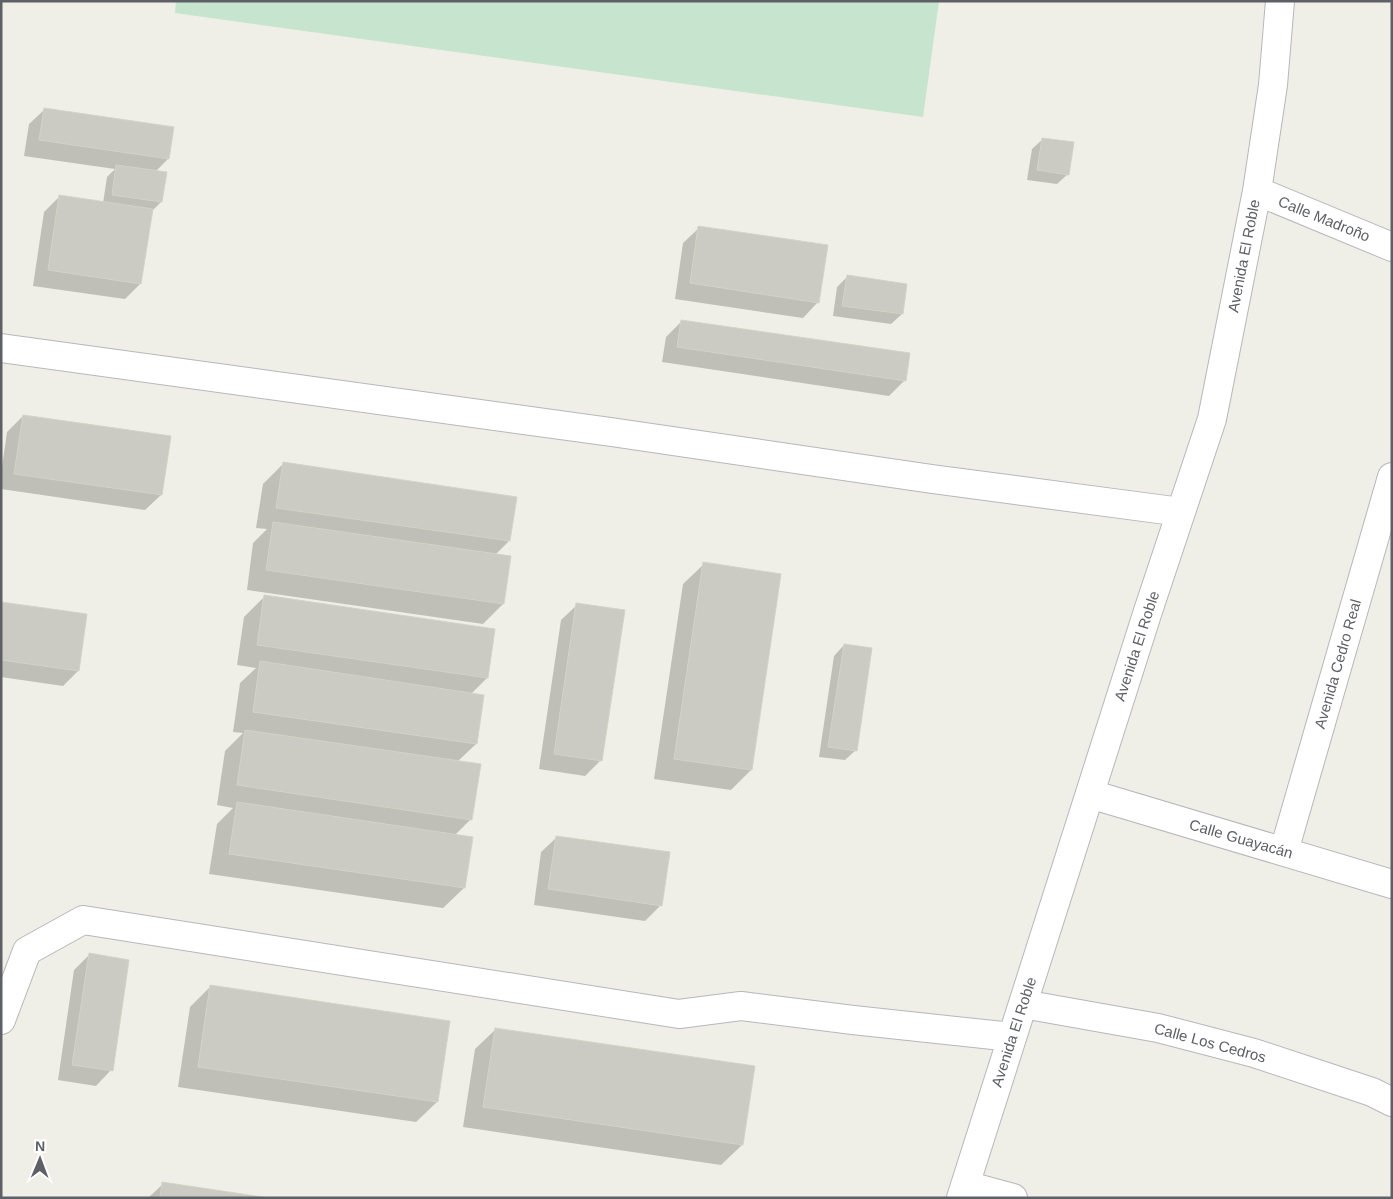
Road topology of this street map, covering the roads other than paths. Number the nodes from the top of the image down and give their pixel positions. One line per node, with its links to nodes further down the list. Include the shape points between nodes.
1 (1280, 1): 2 (street, Avenida El Roble, via 1273,85)
2 (1257, 191): 3 (street, Calle Madroño); 6 (street, Avenida El Roble, via 1212,420)
3 (1392, 247)
4 (1, 348): 6 (street)
5 (1392, 476): 8 (street, Avenida Cedro Real)
6 (1181, 512): 7 (street, Avenida El Roble)
7 (1090, 794): 8 (street, Calle Guayacán); 10 (street, Avenida El Roble)
8 (1284, 851): 9 (street, Calle Guayacán)
9 (1392, 884)
10 (1022, 1004): 12 (street, Avenida El Roble); 13 (street, Calle Los Cedros, via 1158,1028 1254,1053 1372,1092)
11 (1, 1020): 12 (street, via 26,952 83,920 679,1014 741,1006)
12 (1012, 1037): 14 (street, Avenida El Roble)
13 (1392, 1102)
14 (963, 1192): 15 (street)
15 (1013, 1198)

